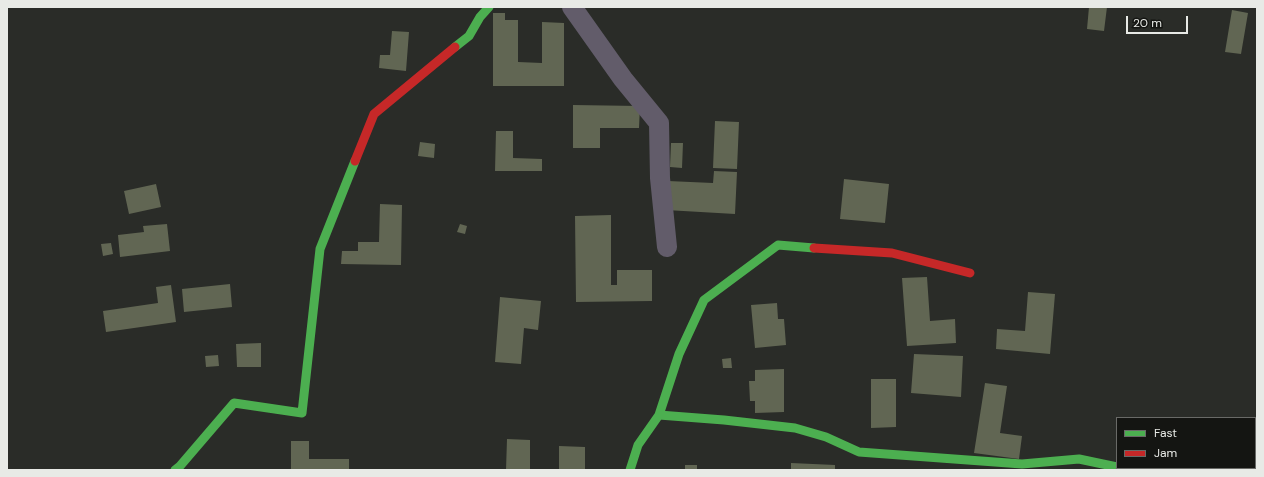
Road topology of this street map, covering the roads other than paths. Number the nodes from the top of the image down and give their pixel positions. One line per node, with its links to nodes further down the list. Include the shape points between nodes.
1 (489, 7): 7 (street, via 469,36 374,114 320,249 302,413 234,404)
2 (572, 7): 3 (street, via 623,79 659,123 660,178)
3 (667, 247)
4 (970, 273): 5 (street, via 892,253 778,245 704,300 679,354)
5 (659, 416): 6 (street, via 795,428 826,437 859,452 1022,464 1079,459); 8 (street, via 638,445)
6 (1116, 467)
7 (175, 470)
8 (630, 470)

